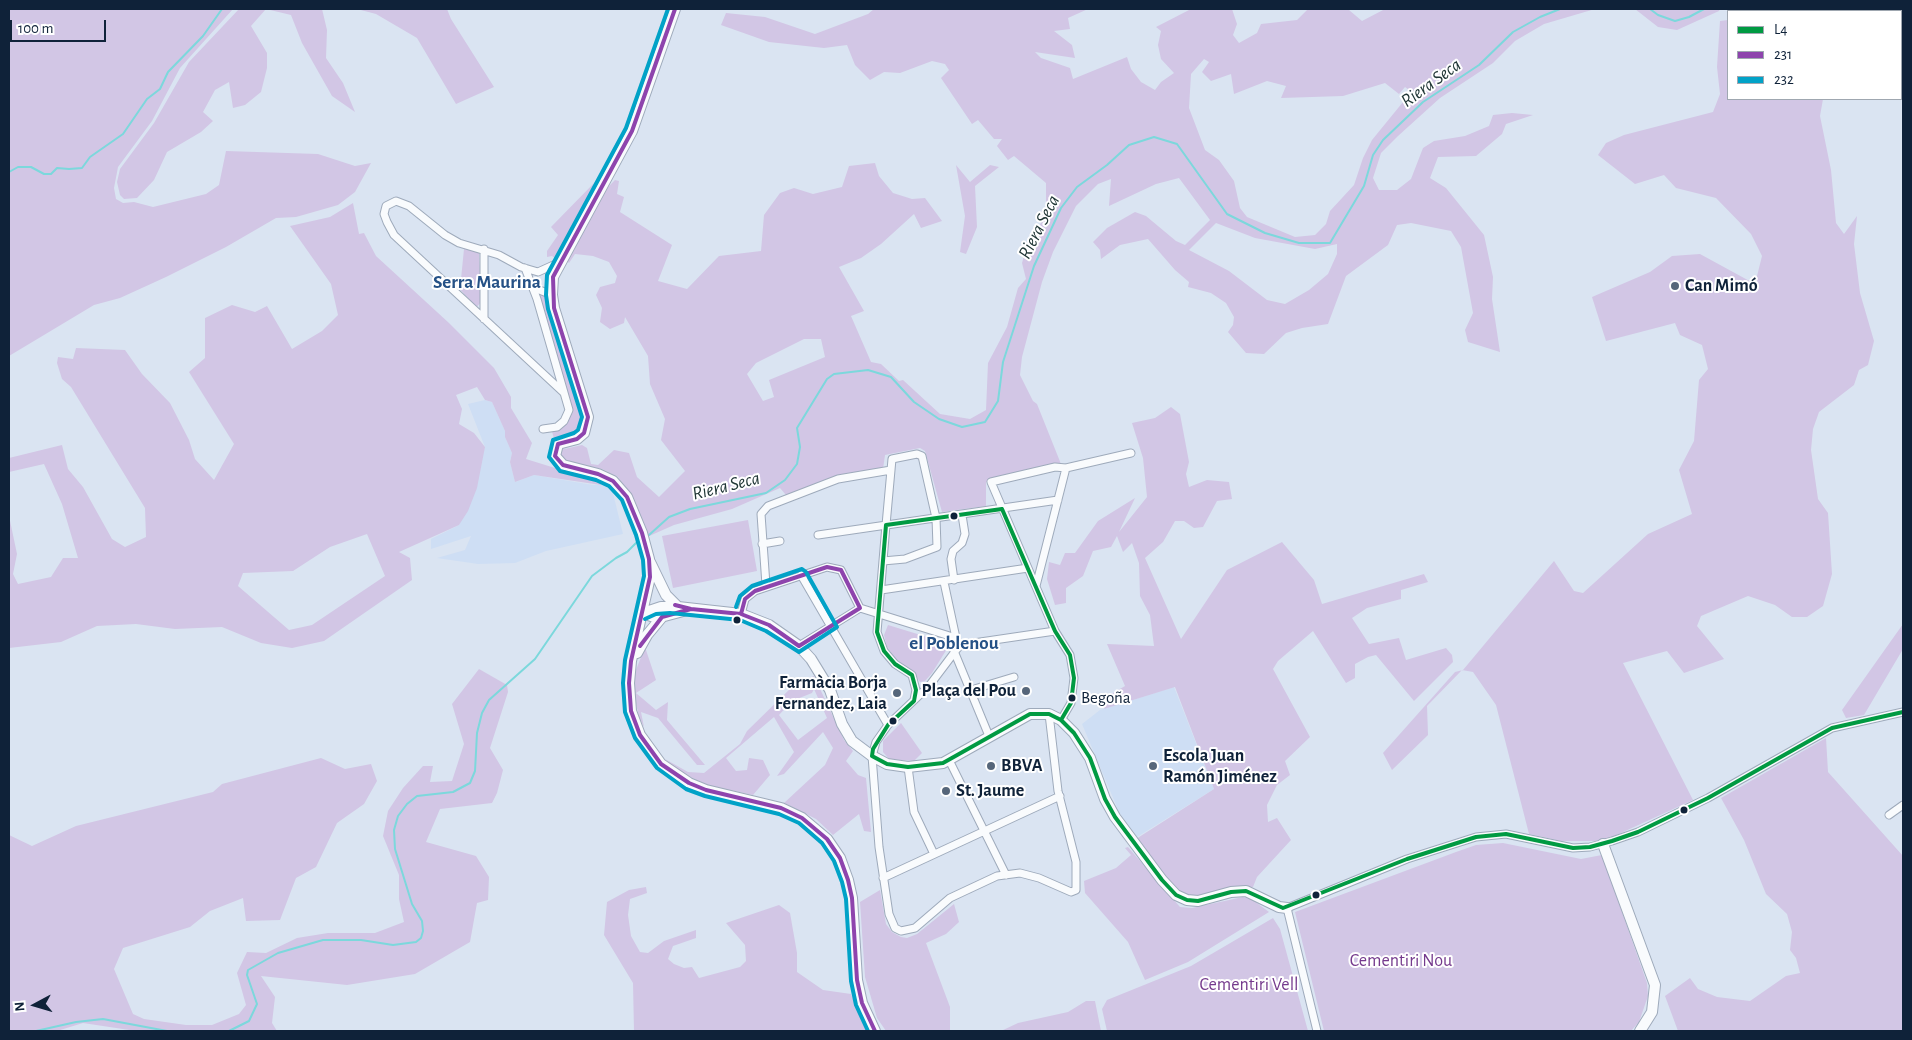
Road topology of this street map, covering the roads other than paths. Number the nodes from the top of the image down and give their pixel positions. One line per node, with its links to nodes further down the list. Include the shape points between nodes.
1 (675, 9): 3 (main road, via 632,131)
2 (484, 249): 4 (street); 10 (street); 10 (street, via 459,243 408,206 396,201 386,206 384,214 394,235)
3 (560, 262): 5 (street); 6 (main road)
4 (525, 268): 5 (street); 9 (street)
5 (538, 272): 6 (street); 7 (street)
6 (553, 277): 8 (main road)
7 (537, 289): 8 (street); 9 (street)
8 (552, 296): 24 (main road, via 588,417 584,433 577,439 558,444 555,456 566,466 604,476 621,489 632,506)
9 (536, 297): 11 (street)
10 (484, 319): 11 (street)
11 (564, 393): 12 (street, via 569,410 564,421 557,427)
12 (544, 429)
13 (1131, 453): 14 (street)
14 (1066, 468): 16 (street); 17 (street, via 1055,467 992,482)
15 (891, 470): 19 (street, via 892,459 922,456); 20 (street); 23 (street, via 838,479 768,506 761,514)
16 (1058, 500): 17 (street); 31 (street)
17 (1002, 509): 18 (street); 26 (street)
18 (962, 514): 19 (street); 28 (street, via 965,534 950,559)
19 (936, 518): 20 (street); 25 (street, via 937,546 906,559)
20 (886, 526): 21 (street); 25 (street)
21 (818, 535)
22 (780, 541): 23 (street)
23 (762, 544): 30 (street)
24 (649, 559): 33 (main road, via 666,595); 36 (main road, via 649,585)
25 (883, 561): 32 (street)
26 (1028, 568): 28 (street); 31 (street)
27 (801, 575): 30 (street); 34 (street, via 827,567 841,570); 40 (street)
28 (954, 580): 29 (street)
29 (944, 582): 32 (street); 37 (street, via 956,638)
30 (766, 585): 38 (street, via 745,599)
31 (1036, 586): 41 (street)
32 (881, 590): 37 (street)
33 (678, 607): 35 (main road); 36 (main road, via 661,607)
34 (860, 608): 37 (street); 40 (street)
35 (691, 609): 38 (main road); 39 (main road)
36 (643, 613): 39 (main road, via 652,618); 44 (main road)
37 (880, 613): 47 (street, via 877,632 884,651 895,664 912,675 916,690)
38 (741, 614): 42 (main road, via 768,625)
39 (662, 617): 44 (main road, via 642,642)
40 (831, 626): 42 (street); 51 (street)
41 (1055, 631): 43 (street); 50 (street, via 1070,655 1074,678 1071,703)
42 (799, 646): 53 (main road, via 830,690 852,741)
43 (957, 648): 46 (street); 47 (street)
44 (630, 670): 65 (main road, via 633,718 645,744 661,764 697,787 769,803 792,812 831,845 848,880 857,980 862,1003)
45 (1014, 677): 46 (street)
46 (971, 690): 52 (street)
47 (914, 701): 51 (street)
48 (1903, 712): 60 (street, via 1832,728 1703,800 1638,832)
49 (1049, 714): 50 (main road); 52 (main road, via 1030,714); 56 (street)
50 (1061, 720): 64 (main road, via 1090,758 1115,817 1176,895 1198,901 1246,891)
51 (888, 725): 53 (street, via 876,742)
52 (989, 736): 54 (main road)
53 (872, 756): 55 (main road, via 887,764); 63 (street)
54 (949, 760): 55 (main road); 59 (street)
55 (908, 768): 61 (street, via 914,812)
56 (1060, 796): 59 (street); 62 (street, via 1076,862 1076,890 1071,892 1039,878)
57 (1903, 804): 58 (street)
58 (1888, 814)
59 (984, 831): 61 (street); 62 (street)
60 (1604, 844): 64 (street, via 1573,848 1506,834 1476,837 1407,859); 67 (main road, via 1655,984 1653,1008)
61 (934, 854): 63 (street)
62 (1006, 875): 63 (street, via 950,898 915,928 901,931 895,928 889,914)
63 (883, 878)
64 (1287, 908): 66 (street)
65 (875, 1031)
66 (1316, 1031)
67 (1640, 1031)

